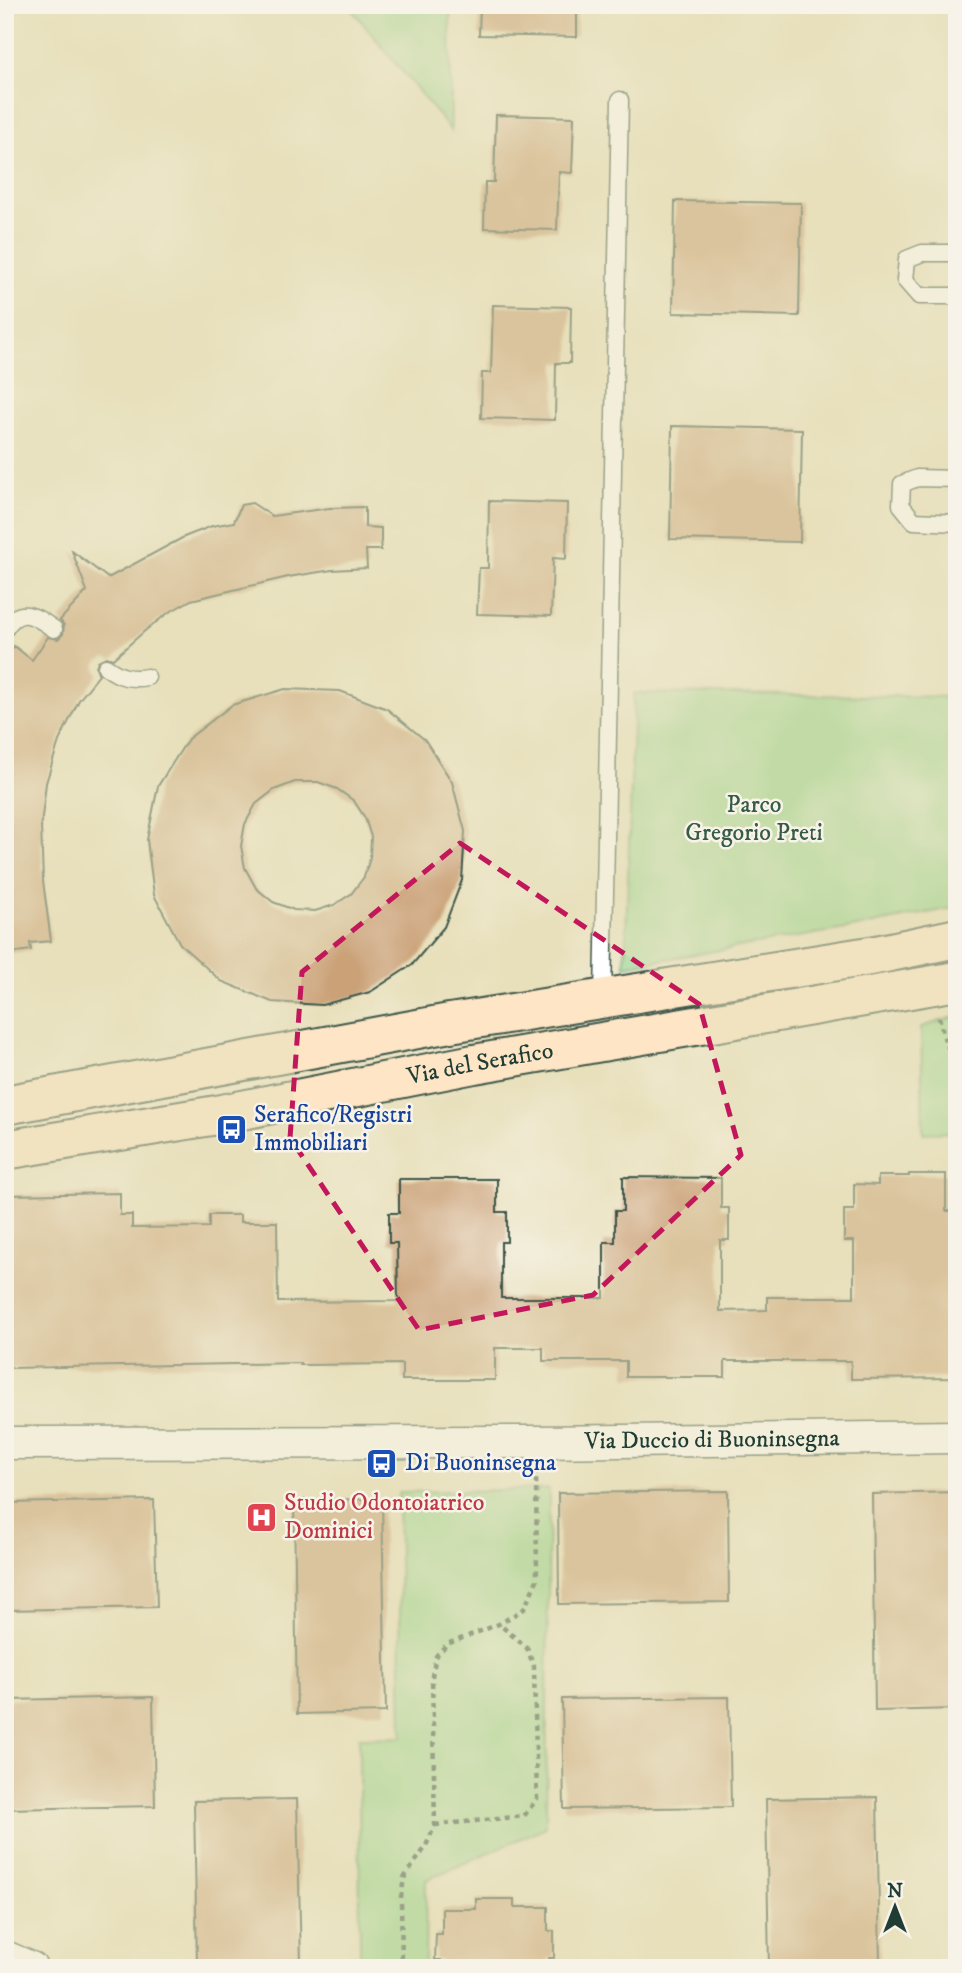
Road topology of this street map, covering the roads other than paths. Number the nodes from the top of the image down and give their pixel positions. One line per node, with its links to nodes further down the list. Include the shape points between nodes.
1 (620, 100): 12 (lane)
2 (957, 253): 3 (lane, via 907,258 905,280 919,296)
3 (957, 296)
4 (957, 479): 5 (lane, via 917,478 902,484 901,505 914,521)
5 (957, 523)
6 (5, 628): 7 (lane, via 21,614 33,615)
7 (54, 629)
8 (106, 667): 9 (lane, via 132,679)
9 (147, 677)
10 (957, 938): 12 (street, Via del Serafico)
11 (947, 997): 14 (street, Via del Serafico, via 474,1064 217,1115)
12 (603, 999): 13 (street, Via del Serafico)
13 (5, 1105)
14 (5, 1150)
15 (957, 1437): 16 (street, Via Duccio di Buoninsegna)
16 (5, 1443)
17 (5, 1957): 18 (street)
18 (31, 1968)

